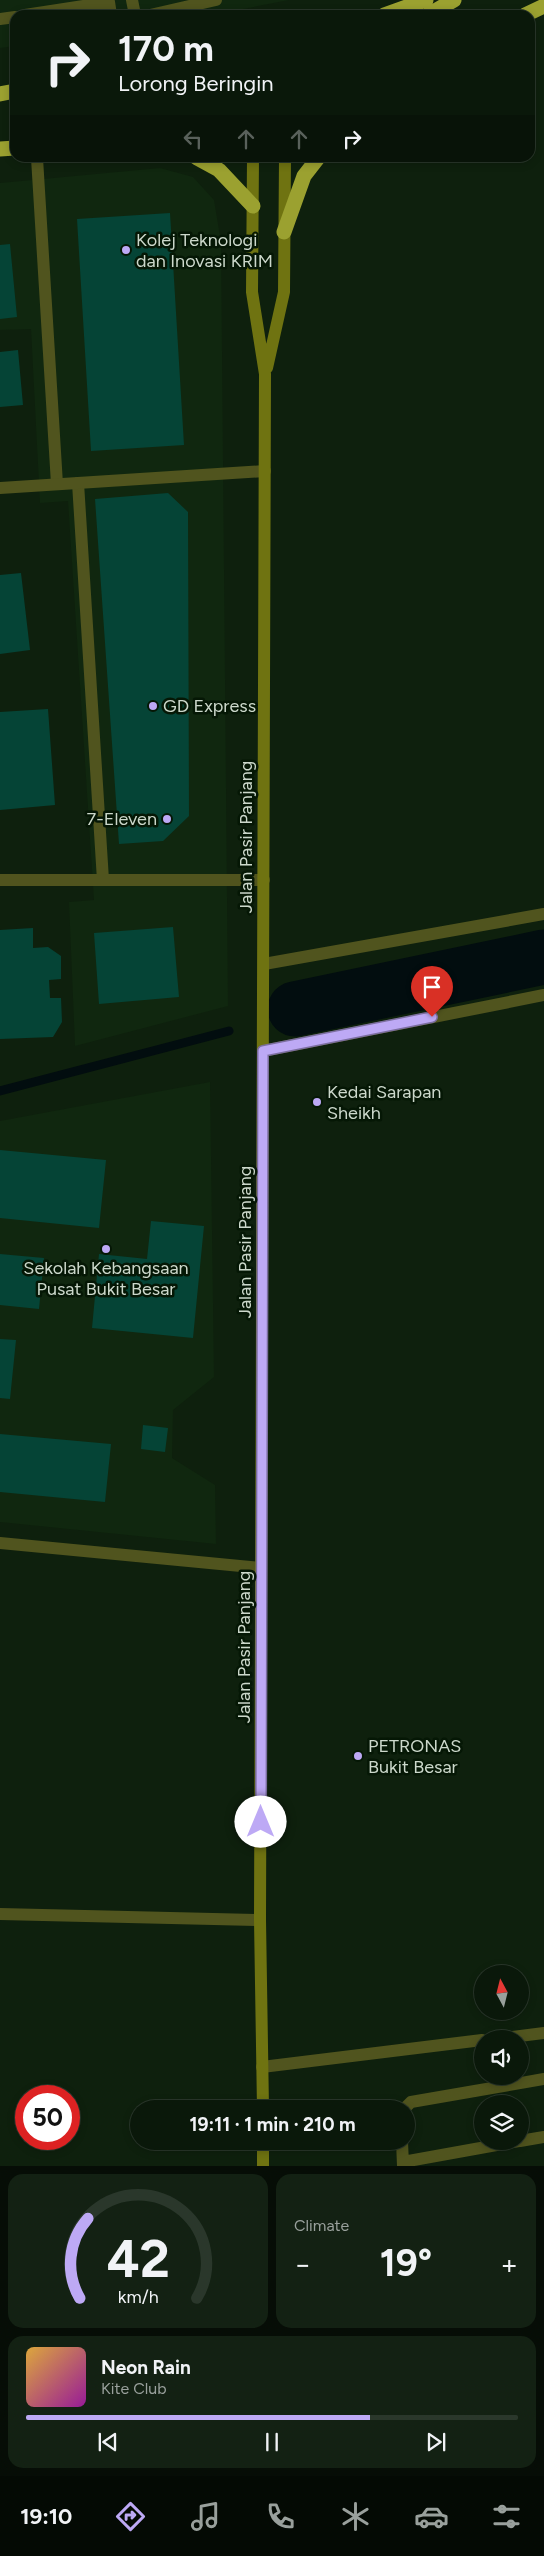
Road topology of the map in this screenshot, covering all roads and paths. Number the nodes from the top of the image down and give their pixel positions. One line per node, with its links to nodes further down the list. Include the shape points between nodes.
1 (216, 0): 6 (street)
2 (426, 0): 7 (highway)
3 (454, 0): 8 (highway)
4 (109, 1): 5 (street)
5 (55, 10)
6 (175, 10)
7 (398, 10)
8 (437, 10)
9 (37, 162): 19 (street)
10 (204, 162): 14 (highway, via 219,170)
11 (252, 162): 14 (main road, Jalan Pasir Panjang)
12 (284, 162): 15 (main road, Jalan Pasir Panjang)
13 (315, 162): 15 (highway, via 304,176)
14 (252, 206): 16 (main road, Jalan Pasir Panjang, via 252,292)
15 (284, 232): 16 (main road, Jalan Pasir Panjang, via 284,292)
16 (265, 374): 17 (main road, Jalan Pasir Panjang)
17 (265, 471): 18 (street); 23 (main road, Jalan Pasir Panjang)
18 (78, 483): 19 (street); 22 (street)
19 (57, 484): 20 (street)
20 (0, 488)
21 (0, 880): 22 (street)
22 (103, 880): 23 (street)
23 (264, 880): 25 (main road, Jalan Pasir Panjang)
24 (544, 914): 25 (street)
25 (264, 964): 27 (main road, Jalan Pasir Panjang)
26 (544, 995): 27 (street)
27 (263, 1051): 29 (main road, Jalan Pasir Panjang)
28 (0, 1543): 29 (street)
29 (262, 1568): 31 (main road, Jalan Pasir Panjang)
30 (0, 1914): 31 (street)
31 (260, 1920): 35 (main road, Jalan Pasir Panjang)
32 (544, 2033): 33 (street)
33 (529, 2035)
34 (474, 2041): 35 (street)
35 (262, 2067): 37 (main road, Jalan Pasir Panjang)
36 (544, 2080): 38 (street)
37 (263, 2100)
38 (415, 2101)
39 (544, 2137): 40 (street)
40 (529, 2139)
41 (263, 2150): 45 (main road)
42 (402, 2150): 44 (street)
43 (474, 2150): 44 (street)
44 (403, 2164)
45 (263, 2166)

